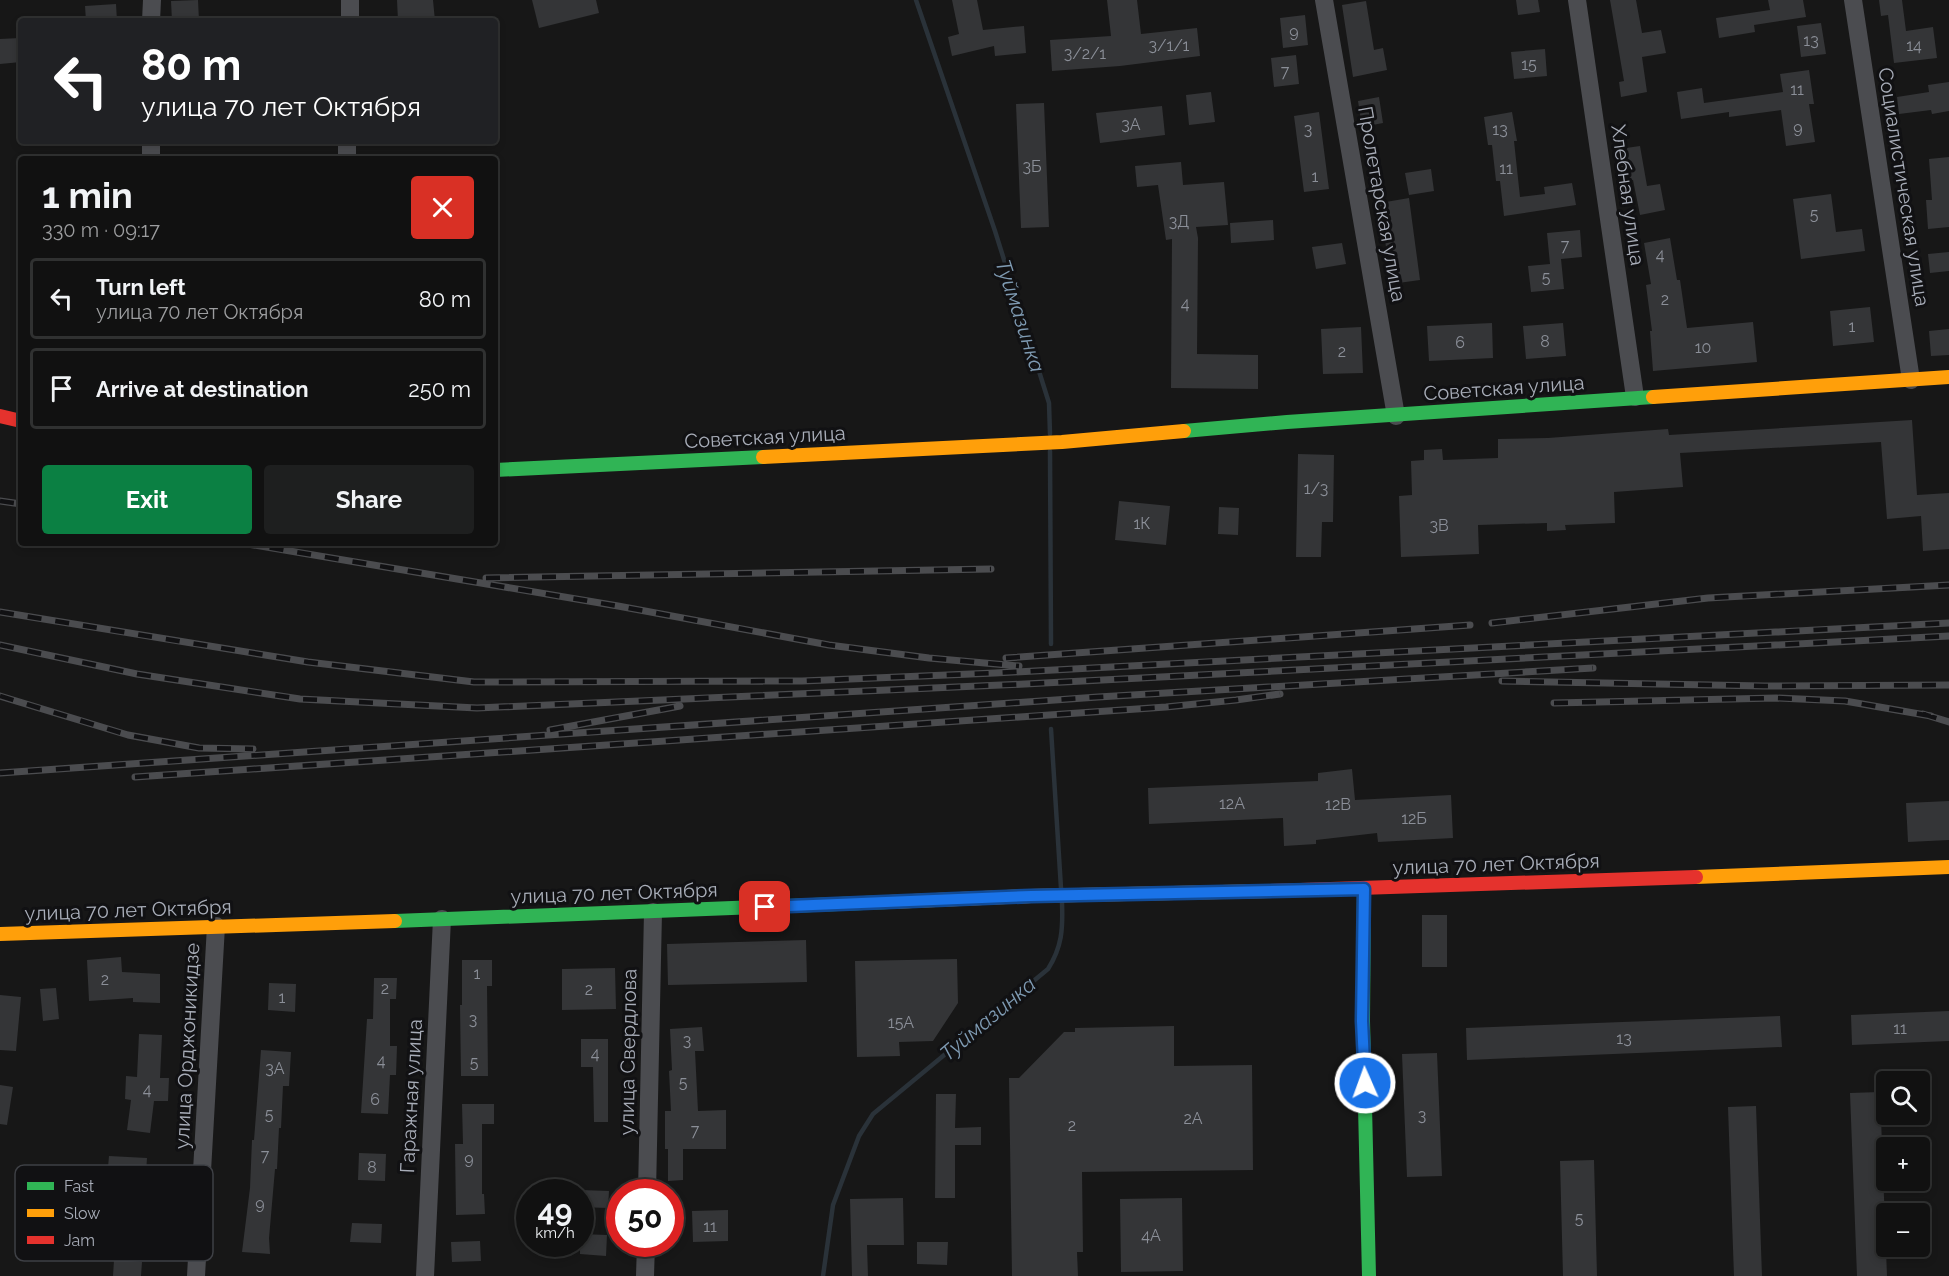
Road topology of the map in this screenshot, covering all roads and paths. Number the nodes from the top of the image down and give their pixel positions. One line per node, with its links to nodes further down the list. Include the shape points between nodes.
1 (152, 0): 6 (street)
2 (351, 0): 7 (street)
3 (1324, 0): 12 (street, Пролетарская улица)
4 (1577, 0): 10 (street, Хлебная улица)
5 (1853, 0): 9 (street, Социалистическая улица)
6 (152, 18)
7 (350, 18)
8 (1949, 377): 9 (street, Советская улица)
9 (1911, 380): 10 (street, Советская улица)
10 (1635, 397): 12 (street, Советская улица)
11 (0, 416): 13 (street)
12 (1396, 416): 14 (street, Советская улица, via 1062,442)
13 (18, 420)
14 (498, 470)
15 (1949, 867): 16 (street, улица 70 лет Октября)
16 (1364, 889): 17 (street, улица 70 лет Октября, via 1031,896); 28 (street, via 1362,1021)
17 (653, 912): 18 (street, улица 70 лет Октября); 22 (street, улица Свердлова)
18 (441, 919): 19 (street, улица 70 лет Октября); 26 (street, Гаражная улица)
19 (216, 926): 20 (street, улица 70 лет Октября); 21 (street, улица Орджоникидзе)
20 (0, 934)
21 (202, 1165)
22 (647, 1179)
23 (646, 1257): 27 (street)
24 (197, 1261): 25 (street, улица Орджоникидзе)
25 (196, 1276)
26 (425, 1276)
27 (645, 1276)
28 (1369, 1276)

